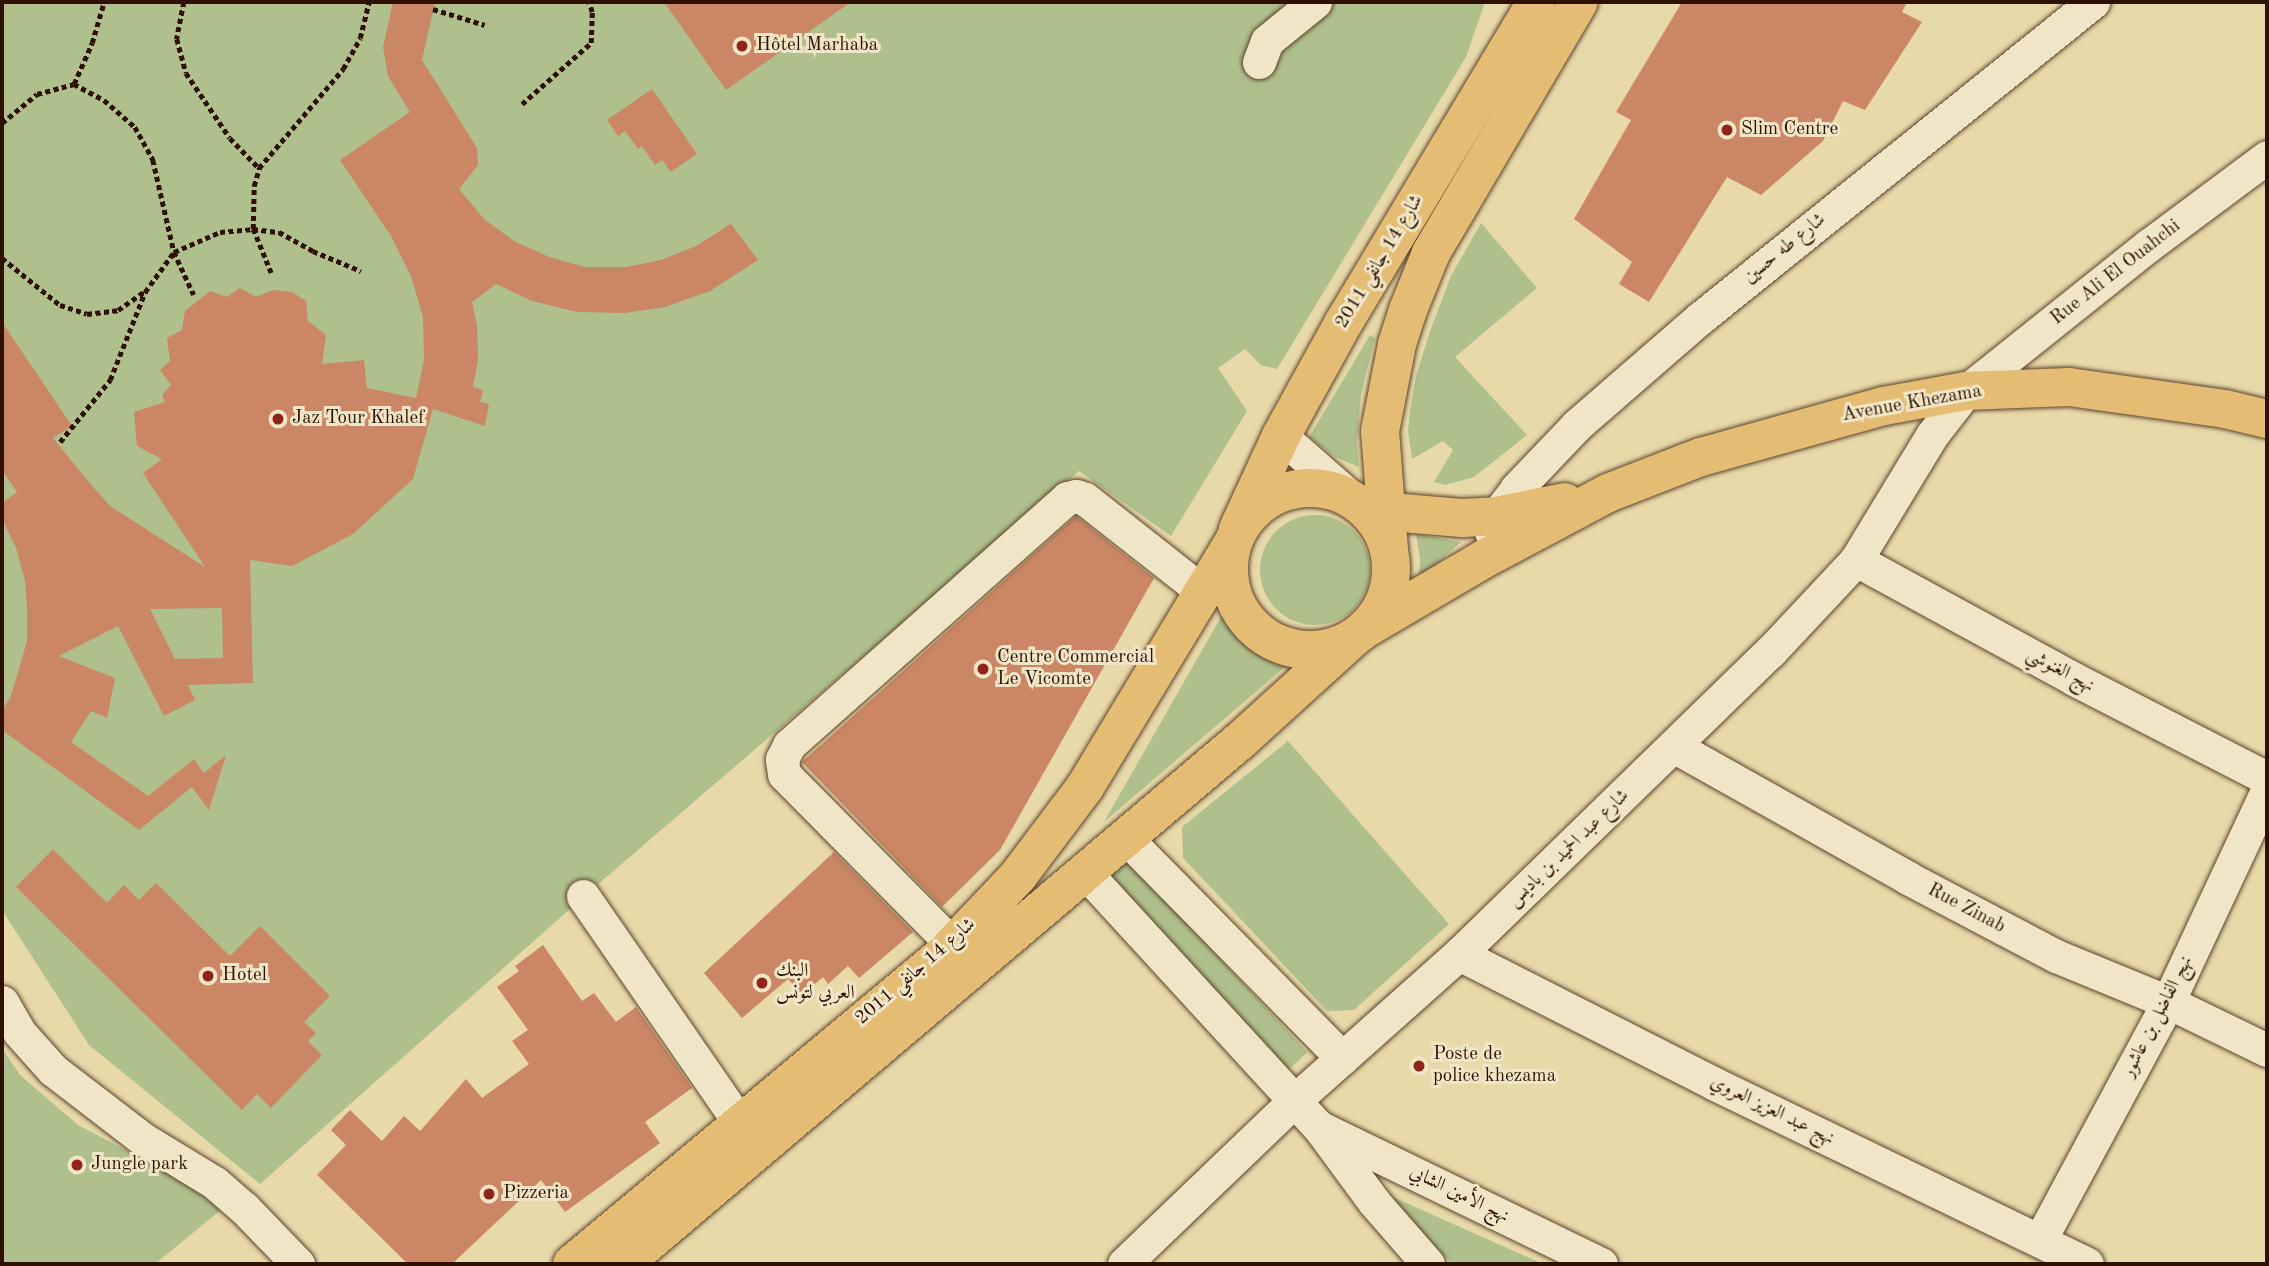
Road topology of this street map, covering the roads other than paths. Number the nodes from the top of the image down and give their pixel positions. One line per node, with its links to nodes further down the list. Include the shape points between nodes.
1 (1315, 2): 5 (street, via 1267,41)
2 (1536, 2): 9 (main road, شارع 14 جانفي 2011)
3 (1579, 2): 11 (main road, شارع 14 جانفي 2011, via 1431,253 1397,344)
4 (2093, 2): 12 (street, شارع طه حسين, via 1699,318 1541,460)
5 (1259, 62)
6 (2267, 157): 7 (street, Rue Ali El Ouahchi)
7 (1966, 391): 8 (main road, Avenue Khezama, via 2069,387); 10 (main road, Avenue Khezama, via 1803,427 1701,457); 15 (street, شارع عبد الحميد بن باديس, via 1932,435)
8 (2267, 419)
9 (1281, 436): 11 (street); 13 (main road, شارع 14 جانفي 2011)
10 (1608, 493): 12 (main road, Avenue Khezama); 14 (main road, Avenue Khezama)
11 (1369, 508): 12 (main road, Avenue Khezama, via 1462,518); 13 (main road, via 1331,490 1304,487 1277,494 1255,508); 17 (main road, via 1389,550 1391,572 1388,593)
12 (1496, 516): 14 (street)
13 (1235, 537): 16 (main road, شارع 14 جانفي 2011); 17 (main road, via 1228,572 1234,600 1249,624 1298,650 1326,649)
14 (1484, 559): 17 (main road, Avenue Khezama)
15 (1856, 560): 18 (street, شارع عبد الحميد بن باديس); 19 (street, نهج الغنوشي)
16 (1202, 591): 24 (main road, شارع 14 جانفي 2011, via 1064,817 1018,876); 24 (street, via 1085,499 1068,498 789,745 782,759 784,774)
17 (1358, 634): 21 (main road, شارع 14 جانفي 2011)
18 (1675, 747): 25 (street, شارع عبد الحميد بن باديس); 27 (street, Rue Zinab, via 2056,956)
19 (2267, 778)
20 (2267, 791): 27 (street, نهج الفاضل بن عاشور)
21 (1125, 838): 22 (main road, شارع 14 جانفي 2011); 29 (street)
22 (1084, 871): 30 (street); 36 (main road, شارع 14 جانفي 2011)
23 (583, 896): 31 (street)
24 (953, 945): 31 (main road, شارع 14 جانفي 2011)
25 (1459, 954): 29 (street, شارع عبد الحميد بن باديس); 33 (street, نهج عبد العزيز العروي)
26 (2, 1002): 34 (street, via 19,1032 53,1070 144,1139 215,1183)
27 (2168, 1002): 28 (street, Rue Zinab); 33 (street, نهج الفاضل بن عاشور)
28 (2267, 1050)
29 (1342, 1058): 30 (street, شارع عبد الحميد بن باديس)
30 (1294, 1101): 32 (street); 37 (street, شارع عبد الحميد بن باديس)
31 (739, 1122): 35 (main road, شارع 14 جانفي 2011)
32 (1318, 1126): 38 (street, via 1374,1202); 39 (street, نهج الأمين الشابي)
33 (2040, 1240): 40 (street, نهج عبد العزيز العروي)
34 (298, 1264)
35 (572, 1264)
36 (623, 1264)
37 (1124, 1264)
38 (1428, 1264)
39 (1601, 1264)
40 (2087, 1264)

